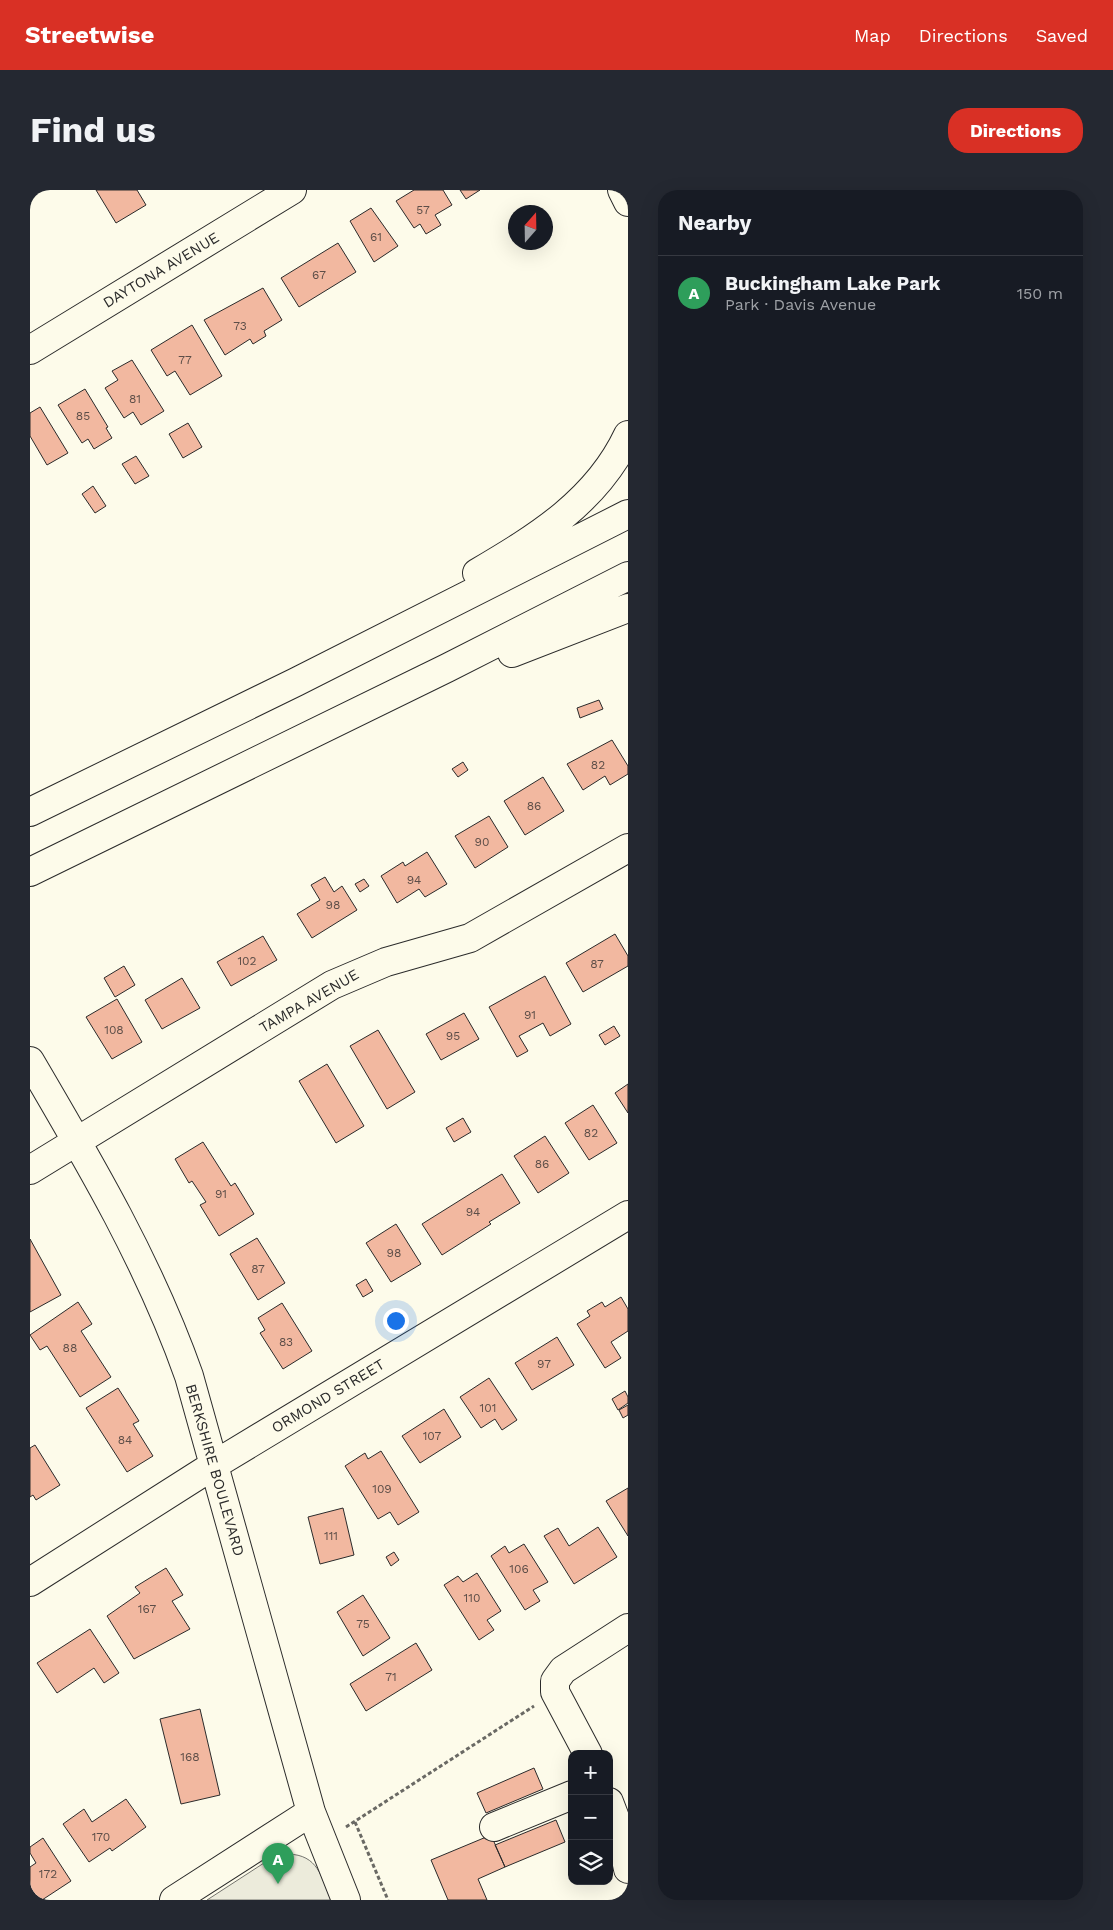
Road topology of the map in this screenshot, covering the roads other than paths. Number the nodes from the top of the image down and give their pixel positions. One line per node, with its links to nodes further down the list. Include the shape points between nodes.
1 (292, 190): 4 (main road, DAYTONA AVENUE)
2 (622, 190): 3 (main road)
3 (628, 202)
4 (30, 350)
5 (628, 435): 9 (main road, via 604,475 558,522)
6 (628, 514): 9 (main road)
7 (628, 576): 10 (main road)
8 (628, 608): 10 (main road)
9 (296, 682): 11 (main road)
10 (322, 729): 13 (main road)
11 (30, 812)
12 (628, 848): 15 (main road, TAMPA AVENUE, via 470,938 386,962 332,985)
13 (30, 872)
14 (30, 1061): 15 (main road, BERKSHIRE BOULEVARD)
15 (77, 1140): 16 (main road, TAMPA AVENUE); 18 (main road, BERKSHIRE BOULEVARD, via 136,1251 174,1334)
16 (30, 1170)
17 (628, 1215): 18 (main road, ORMOND STREET)
18 (214, 1465): 19 (main road, ORMOND STREET); 23 (main road, BERKSHIRE BOULEVARD)
19 (30, 1582)
20 (628, 1628): 21 (main road, via 560,1673 554,1685)
21 (586, 1750)
22 (568, 1797): 25 (main road)
23 (311, 1812): 27 (main road); 28 (main road, BERKSHIRE BOULEVARD)
24 (613, 1813): 26 (main road)
25 (494, 1827)
26 (628, 1868)
27 (174, 1900)
28 (346, 1900)

